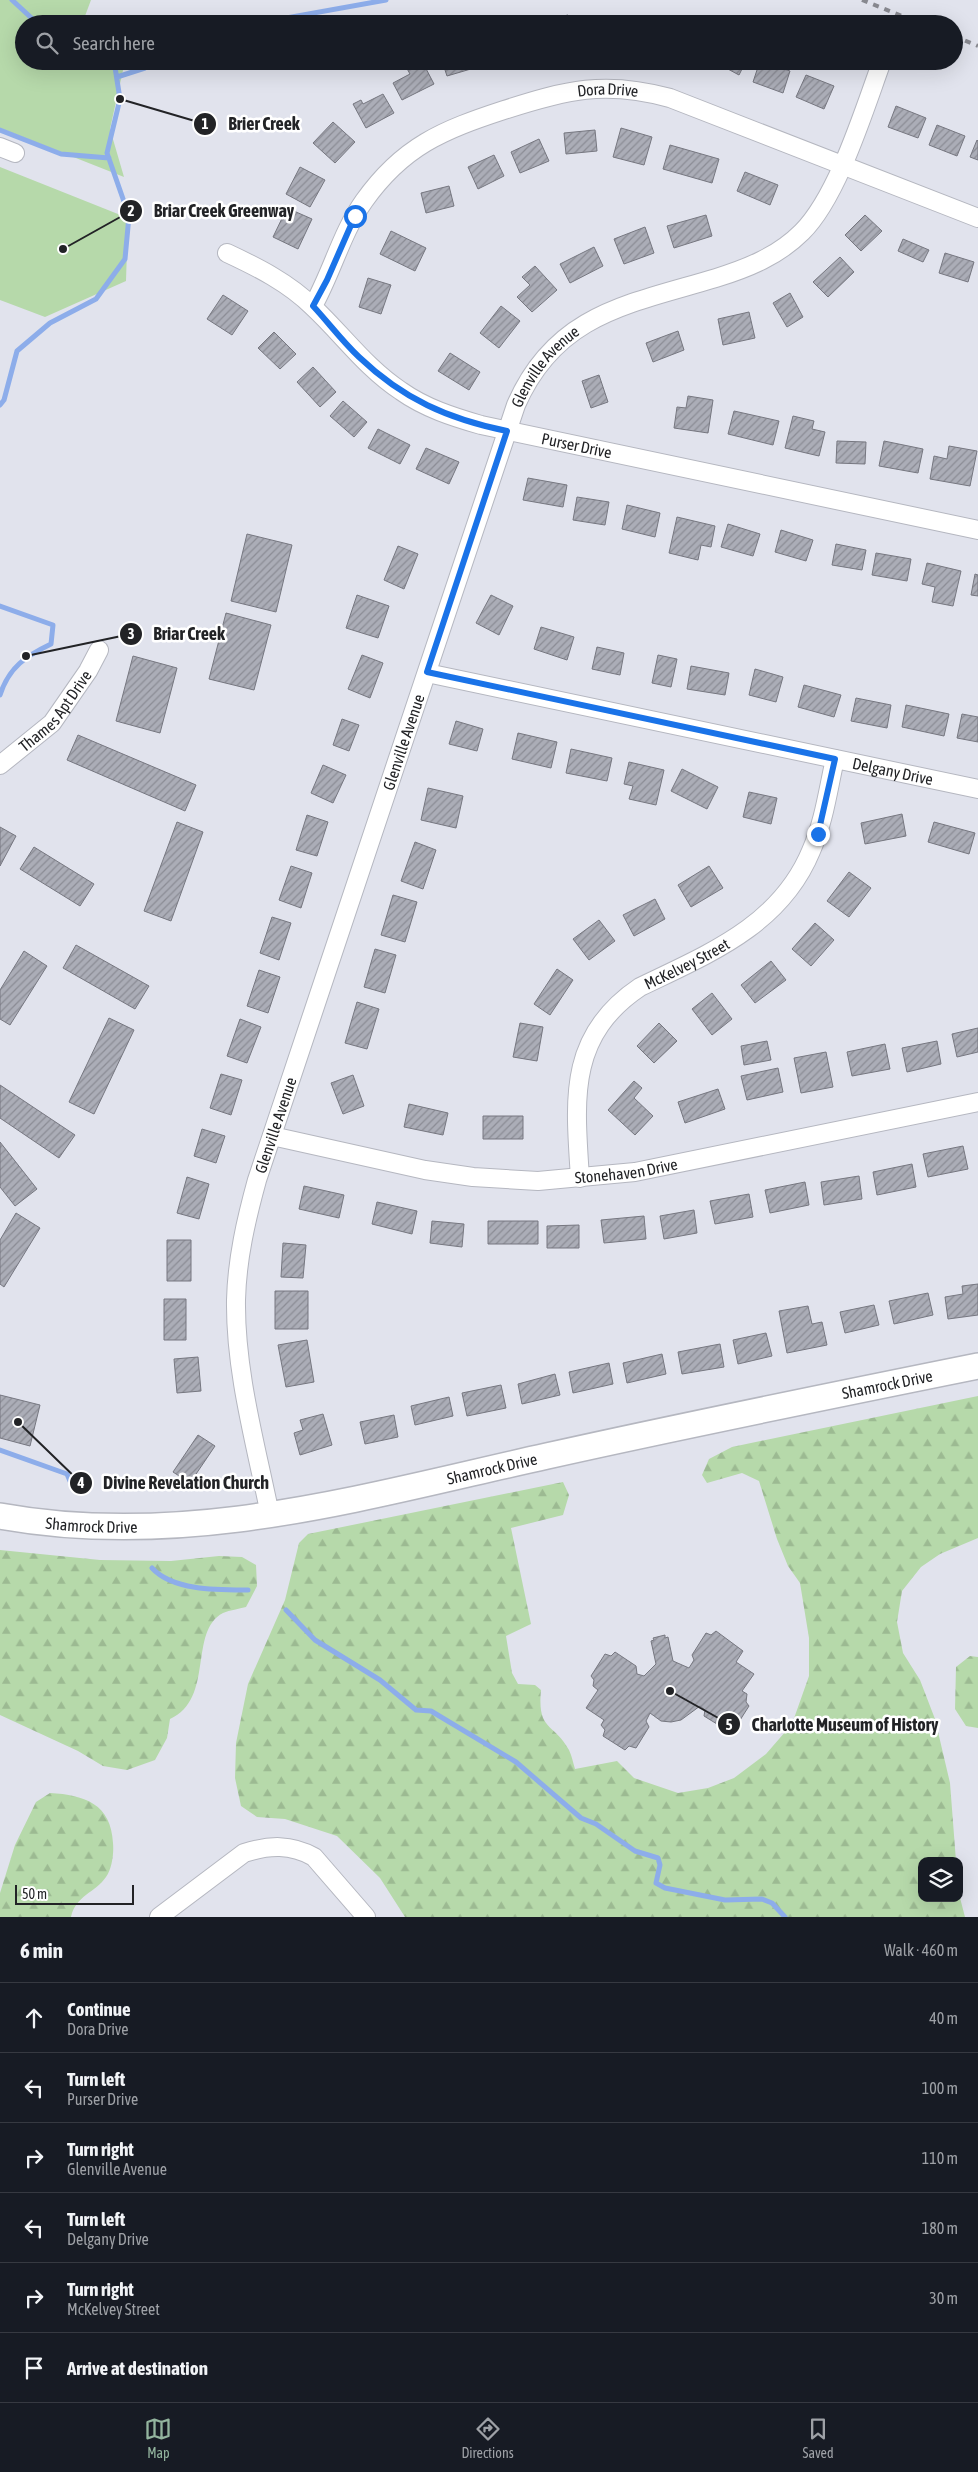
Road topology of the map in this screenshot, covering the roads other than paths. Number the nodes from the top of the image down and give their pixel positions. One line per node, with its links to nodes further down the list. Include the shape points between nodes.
1 (879, 70): 2 (street, Glenville Avenue)
2 (842, 164): 3 (street, Dora Drive); 5 (street, Dora Drive, via 646,91 616,87 584,88 550,95 452,127 403,158 375,186 355,216); 6 (street, Glenville Avenue, via 825,203 813,220 768,258 740,270 603,313 568,334 531,375)
3 (978, 218)
4 (226, 253): 5 (street, Purser Drive, via 256,266)
5 (313, 306): 6 (street, Purser Drive, via 358,356 405,394 453,417)
6 (507, 431): 7 (street, Purser Drive); 9 (street, Glenville Avenue)
7 (978, 530)
8 (99, 650): 11 (street, Thames Apt Drive, via 52,724)
9 (427, 672): 10 (street, Delgany Drive); 14 (street, Glenville Avenue)
10 (835, 759): 12 (street, Delgany Drive); 15 (street, McKelvey Street, via 823,817 811,853 770,910 728,944 634,991 615,1006 598,1027 584,1051 578,1078 576,1110)
11 (0, 765)
12 (978, 789)
13 (978, 1102): 15 (street, Stonehaven Drive, via 635,1172)
14 (272, 1136): 15 (street, Stonehaven Drive, via 425,1170 473,1177 538,1181); 17 (street, Glenville Avenue, via 243,1236 236,1301 242,1373)
15 (580, 1178)
16 (978, 1366): 17 (street, Shamrock Drive)
17 (270, 1515): 18 (street, Shamrock Drive, via 178,1526 131,1527 60,1524)
18 (0, 1516)
19 (159, 1917): 20 (street, via 244,1853 277,1846 303,1850 314,1857)
20 (366, 1917)

